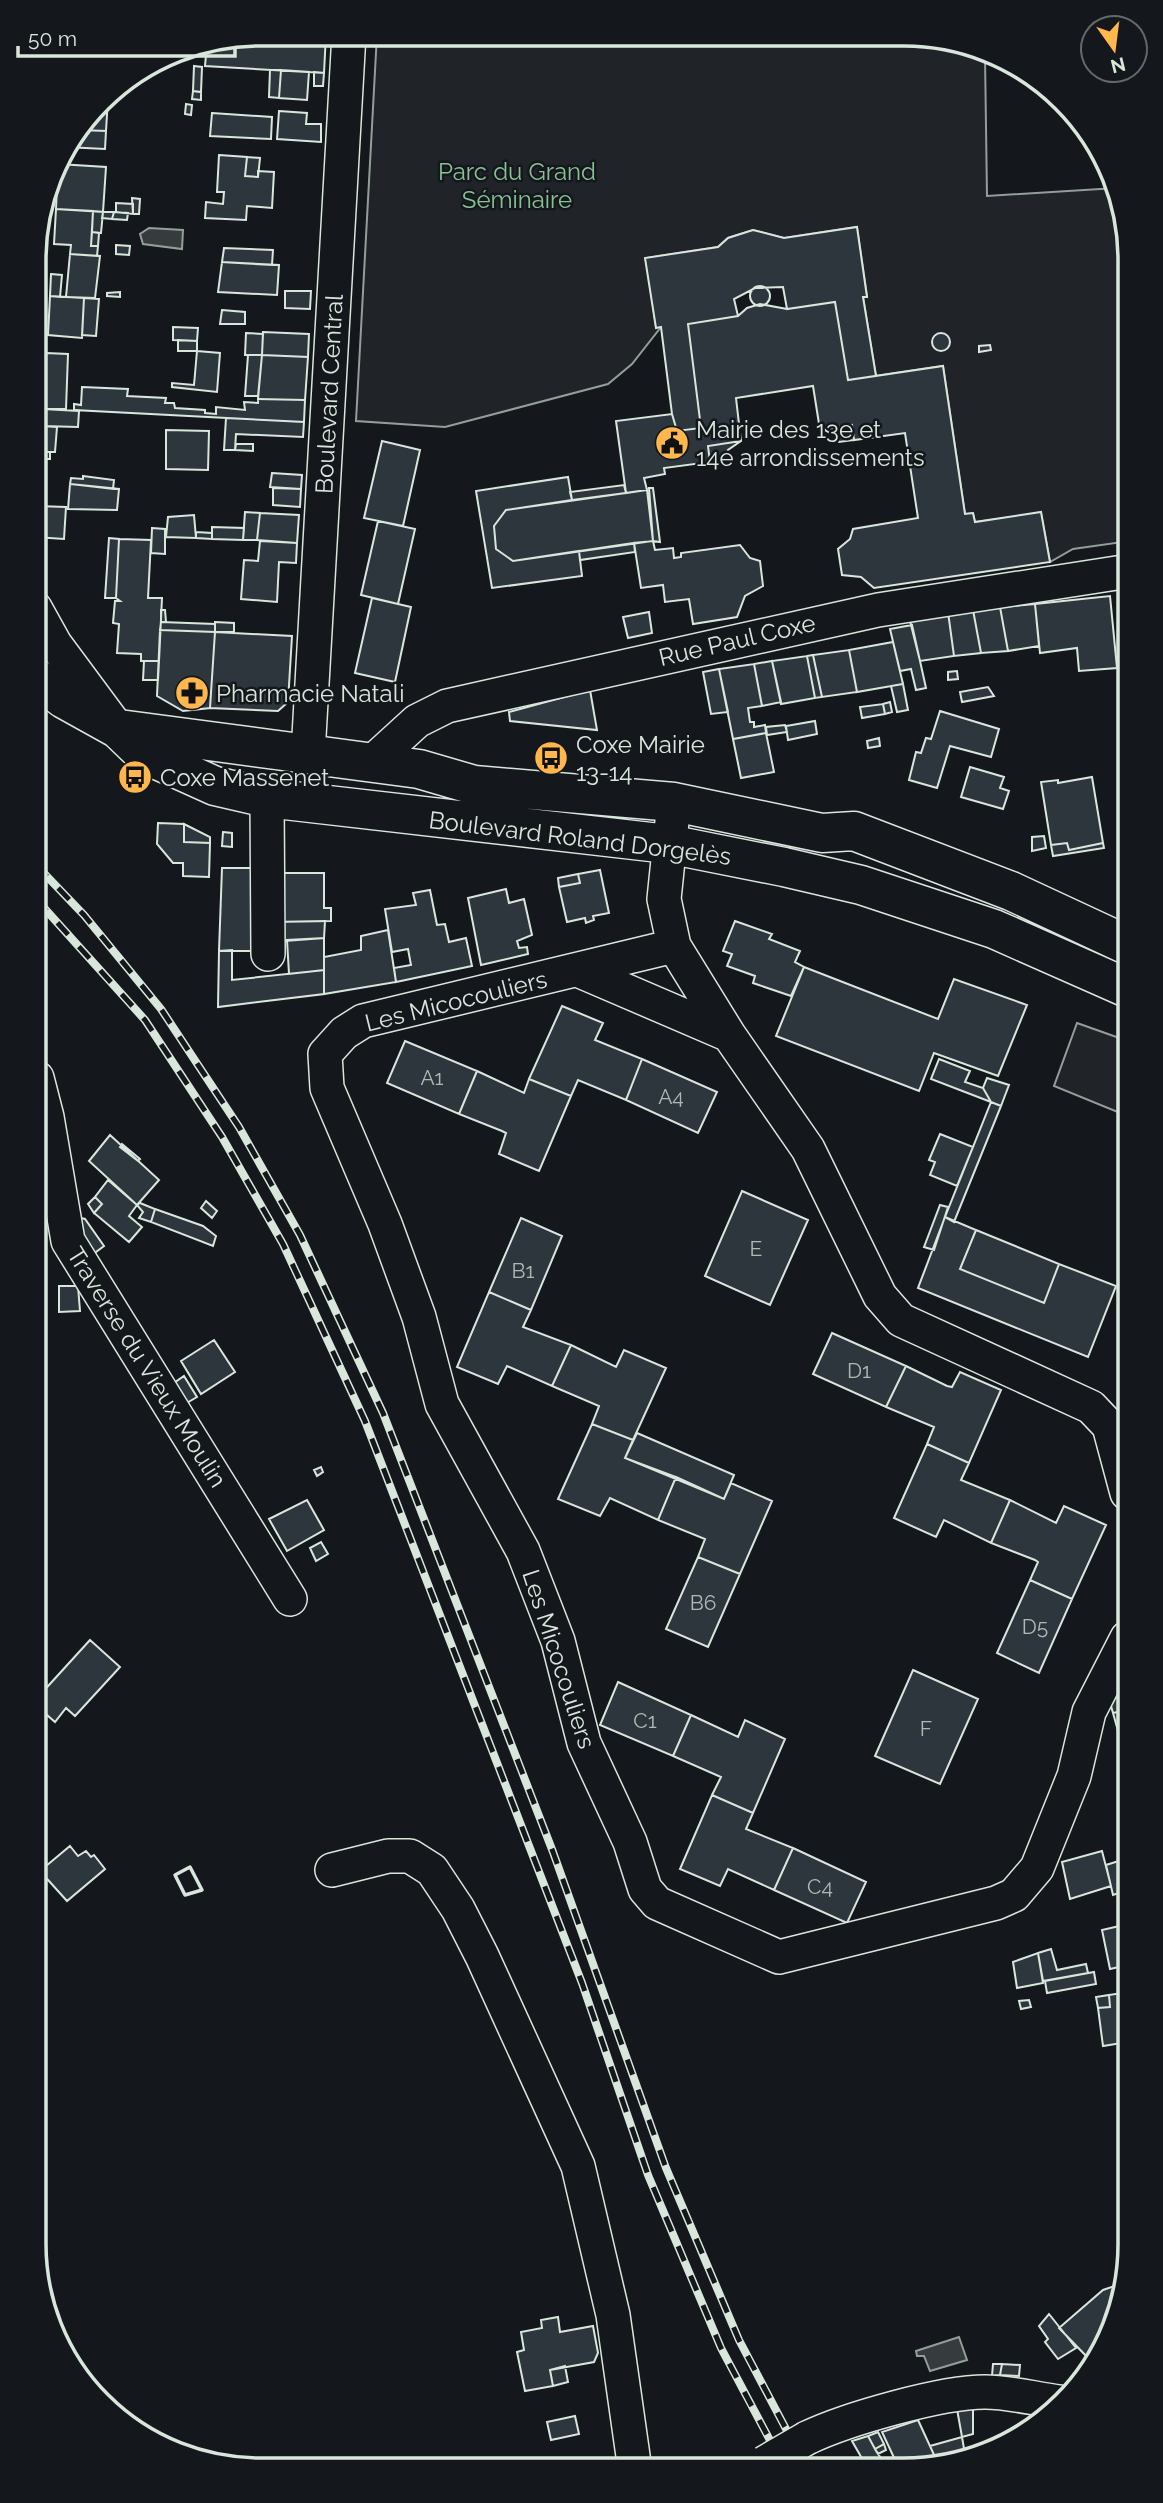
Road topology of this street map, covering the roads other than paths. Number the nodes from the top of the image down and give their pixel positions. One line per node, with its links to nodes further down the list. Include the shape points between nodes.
1 (348, 46): 6 (street, Boulevard Central)
2 (1118, 573): 7 (street, Rue Paul Coxe, via 878,610 447,706 417,721)
3 (46, 628): 5 (street)
4 (46, 685): 5 (main road)
5 (118, 729): 6 (main road, Boulevard Roland Dorgelès); 8 (main road, Boulevard Roland Dorgelès, via 144,754 215,786)
6 (308, 754): 7 (main road, Boulevard Roland Dorgelès)
7 (371, 763): 9 (main road, Boulevard Roland Dorgelès, via 419,769 474,785)
8 (267, 798): 10 (main road, Boulevard Roland Dorgelès); 13 (street)
9 (674, 802): 10 (street); 11 (main road, Boulevard Roland Dorgelès, via 822,833 854,831 1011,891)
10 (668, 844): 12 (street, via 664,899); 15 (main road, Boulevard Roland Dorgelès, via 861,885 994,929)
11 (1118, 941)
12 (674, 946): 14 (street, Les Micocouliers); 16 (street)
13 (268, 954)
14 (580, 971): 16 (street, Les Micocouliers); 20 (street, Les Micocouliers, via 363,1021 325,1054 327,1088 386,1224 419,1317 442,1404 523,1551 558,1641 584,1743 630,1842 645,1889 657,1903 779,1957 1014,1895 1037,1868 1074,1776 1089,1712)
15 (1118, 984)
16 (729, 1035): 18 (street, via 808,1149 880,1296 901,1321 1091,1408 1109,1426)
17 (46, 1112): 19 (street, Traverse du Vieux Moulin, via 68,1241)
18 (1117, 1453)
19 (290, 1599)
20 (1117, 1657)
21 (332, 1870): 23 (street, via 388,1856 410,1856 432,1870 458,1909 578,2166 613,2315)
22 (1049, 2400): 24 (street, bridge, via 986,2392 947,2395 827,2429)
23 (633, 2458)
24 (773, 2458)

